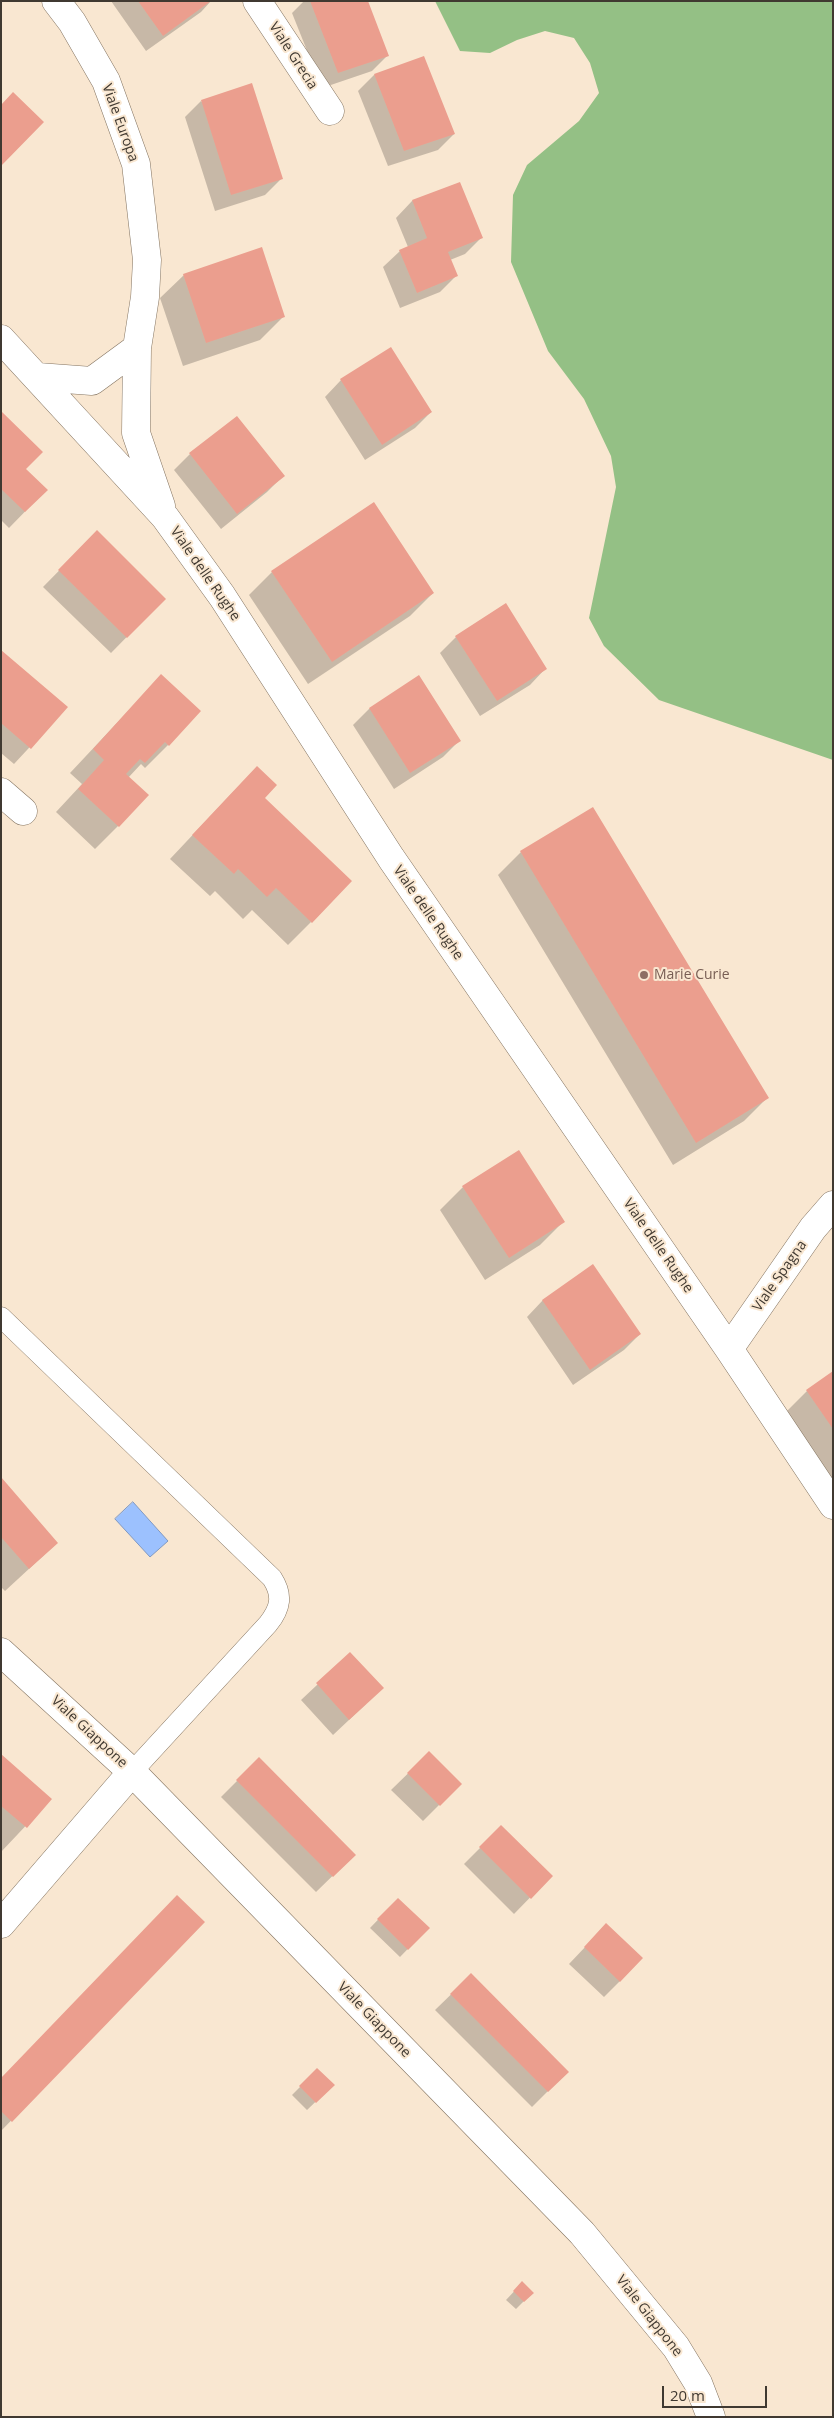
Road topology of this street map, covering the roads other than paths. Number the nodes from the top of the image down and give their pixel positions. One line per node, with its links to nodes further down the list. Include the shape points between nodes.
1 (56, 1): 5 (street, Viale Europa, via 106,81 136,164 146,260 146,297)
2 (257, 1): 3 (street, Viale Grecia)
3 (330, 111)
4 (1, 339): 6 (street, Viale delle Rughe)
5 (137, 348): 6 (street, via 92,381); 7 (street, Viale Europa, via 136,433)
6 (38, 377): 7 (street, Viale delle Rughe)
7 (165, 517): 12 (street, Viale delle Rughe, via 222,596 391,858)
8 (1, 792): 9 (street)
9 (23, 811)
10 (833, 1205): 12 (street, Viale Spagna)
11 (1, 1317): 15 (lane, via 272,1578 280,1593 277,1611 268,1624)
12 (729, 1349): 13 (street, Viale delle Rughe)
13 (833, 1505)
14 (1, 1652): 15 (street, Viale Giappone)
15 (132, 1772): 16 (street); 17 (street, Viale Giappone, via 582,2233 676,2347 698,2383)
16 (1, 1924)
17 (711, 2417)

